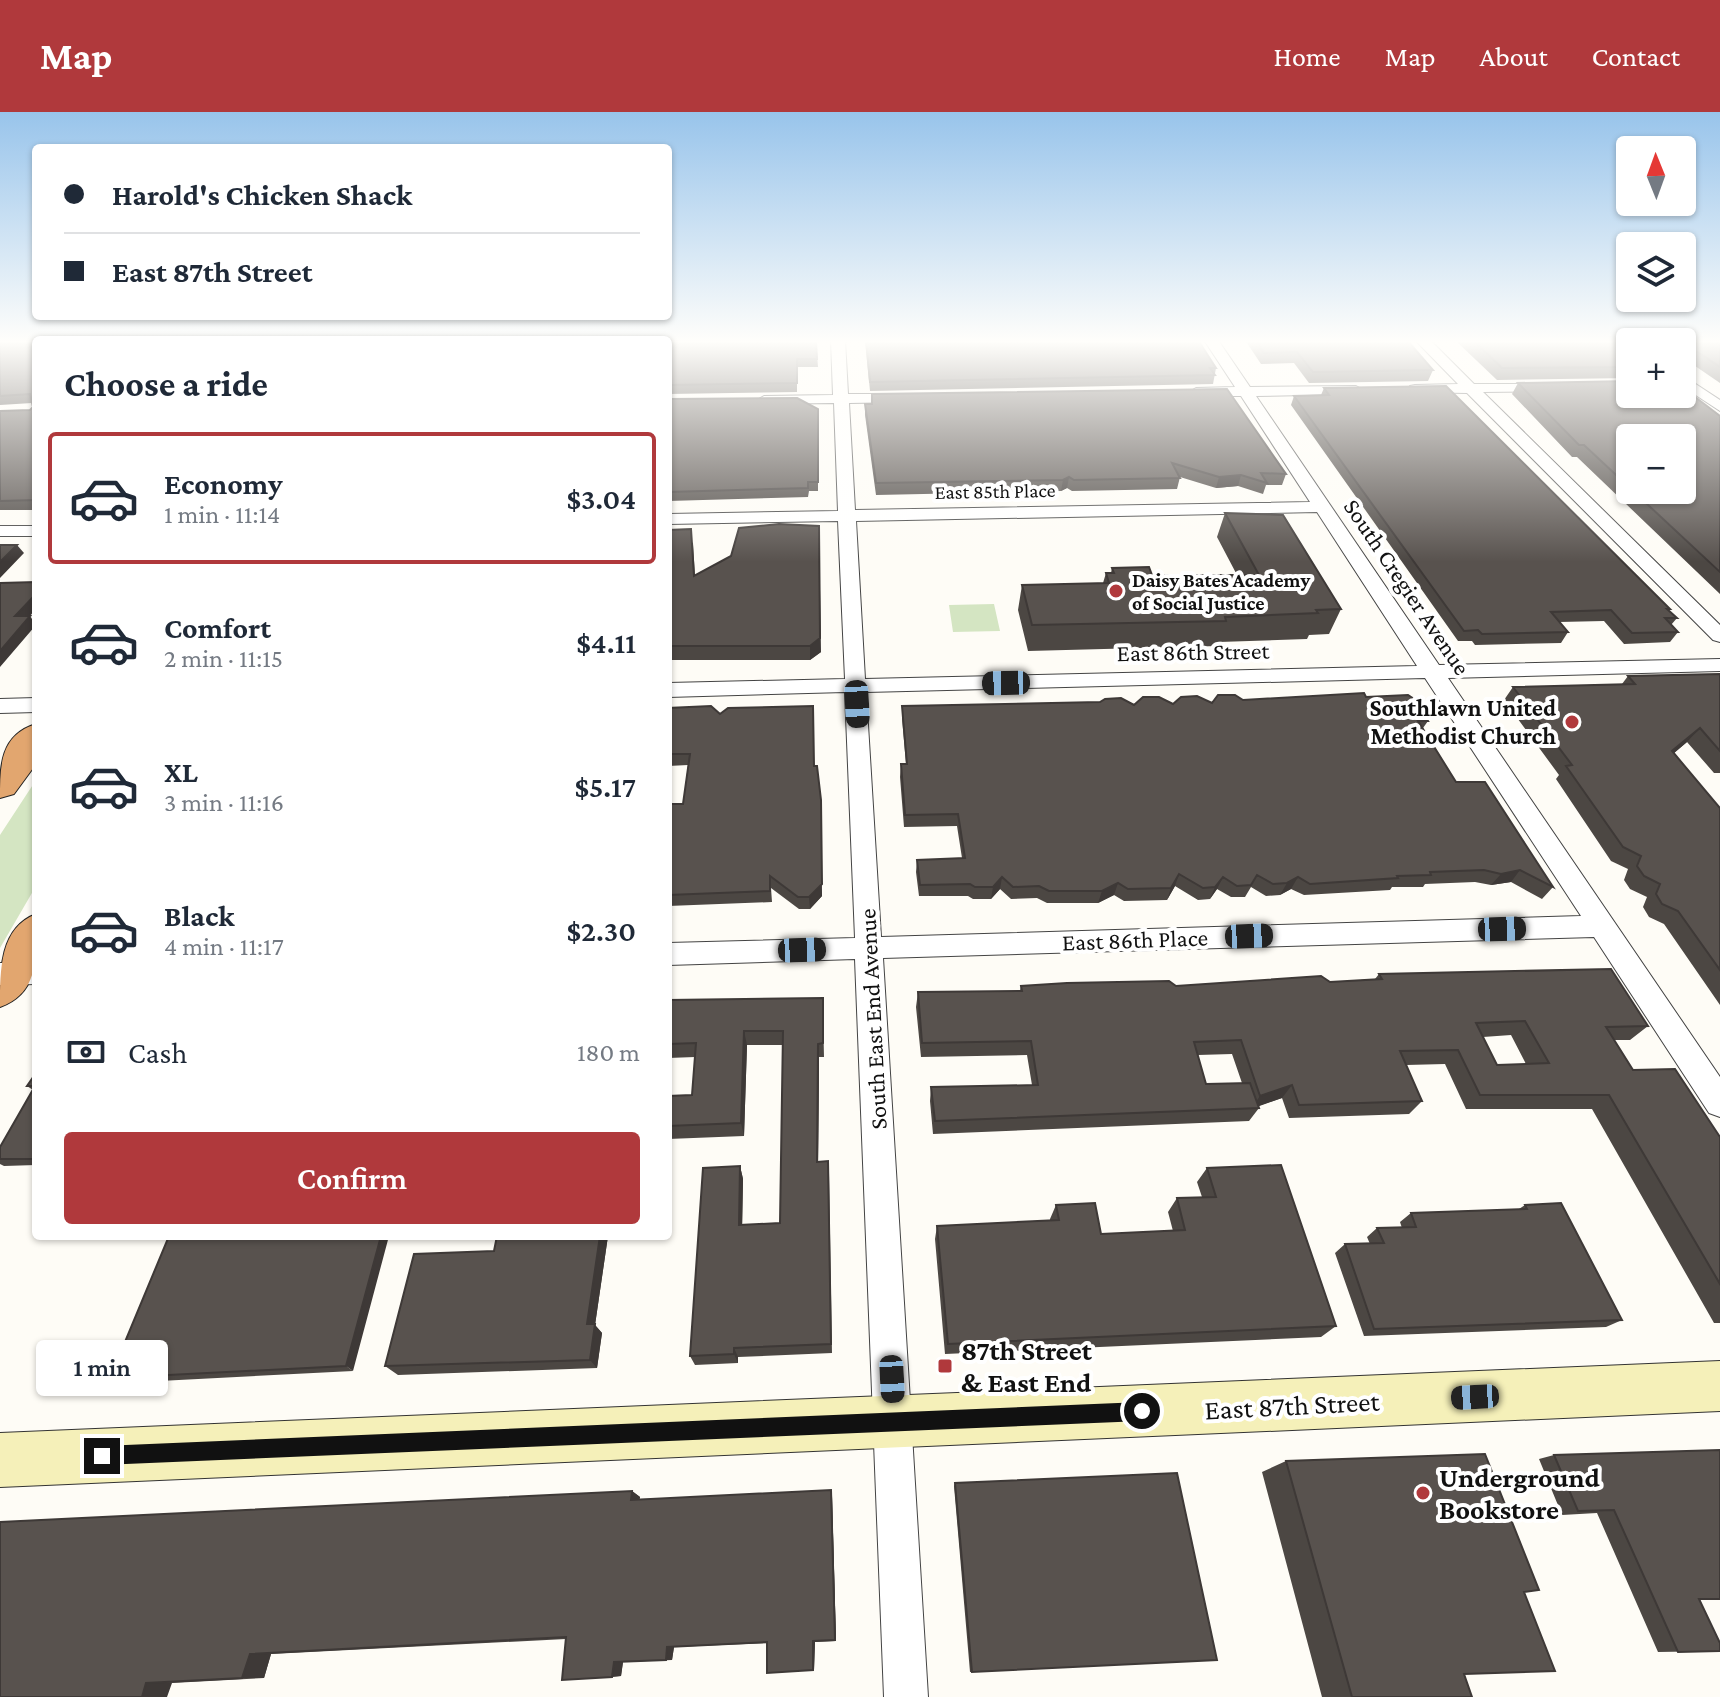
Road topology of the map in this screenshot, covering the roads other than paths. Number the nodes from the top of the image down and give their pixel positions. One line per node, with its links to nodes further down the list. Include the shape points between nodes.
1 (842, 414): 5 (street, South East End Avenue)
2 (1260, 414): 4 (street, South Cregier Avenue)
3 (1496, 414): 9 (street)
4 (1322, 507): 5 (street, East 85th Place); 11 (street, South Cregier Avenue)
5 (847, 516): 6 (street, East 85th Place); 12 (street, South East End Avenue)
6 (672, 519)
7 (0, 531): 8 (street)
8 (32, 531)
9 (1720, 636)
10 (1720, 665): 11 (street, East 86th Street)
11 (1433, 673): 12 (street, East 86th Street); 18 (street, South Cregier Avenue)
12 (857, 686): 13 (street, East 86th Street); 20 (street, South East End Avenue)
13 (672, 690)
14 (32, 705): 15 (street)
15 (0, 706)
16 (32, 742): 17 (highway)
17 (0, 784)
18 (1602, 926): 20 (street, East 86th Place); 23 (street, South Cregier Avenue)
19 (32, 939): 22 (highway)
20 (870, 947): 21 (street, East 86th Place); 25 (street, South East End Avenue)
21 (672, 954)
22 (11, 977)
23 (1720, 1103)
24 (1720, 1386): 25 (main road, East 87th Street)
25 (894, 1422): 26 (main road, East 87th Street); 27 (street, South East End Avenue)
26 (0, 1460)
27 (906, 1697)

